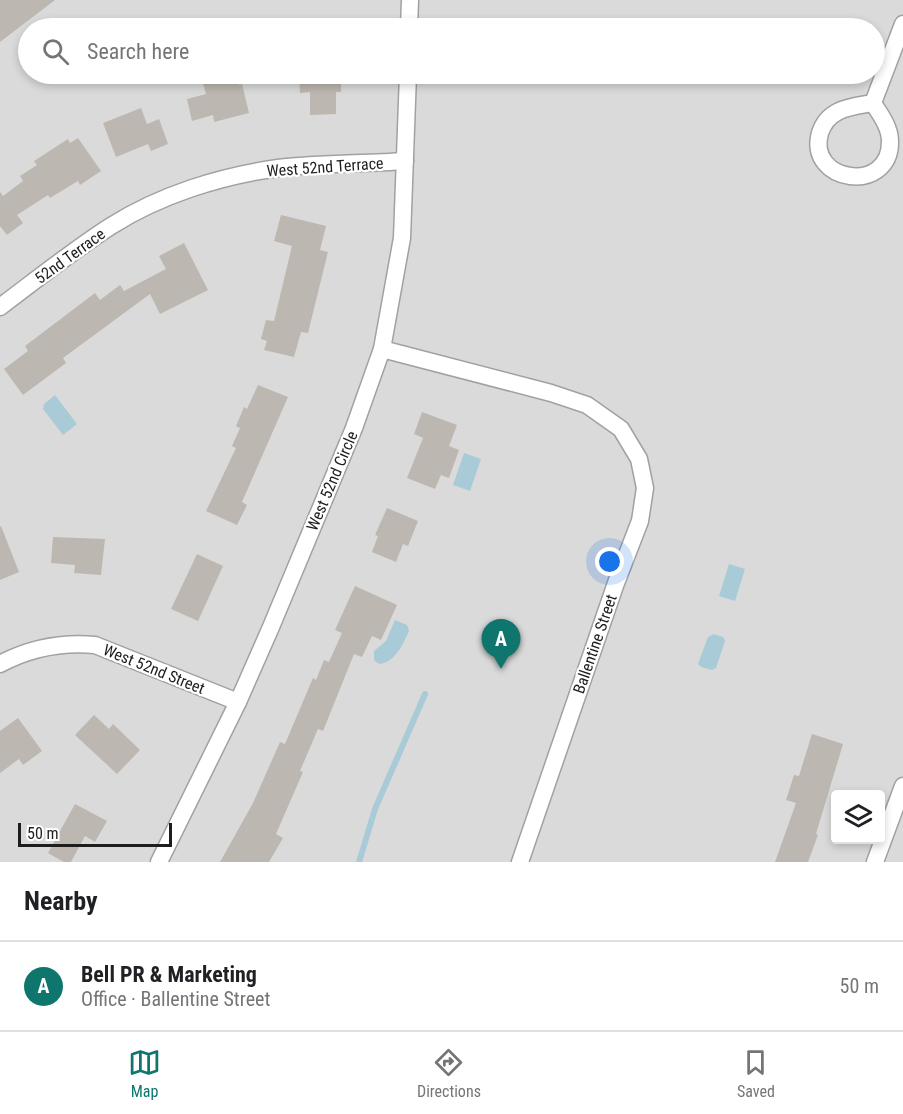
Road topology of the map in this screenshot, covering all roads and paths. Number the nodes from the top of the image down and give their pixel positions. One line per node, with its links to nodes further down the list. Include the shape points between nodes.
1 (410, 0): 2 (street)
2 (409, 18)
3 (903, 24): 4 (street)
4 (885, 71)
5 (408, 84): 8 (street, West 52nd Circle)
6 (880, 84): 7 (street)
7 (873, 103): 7 (street, via 838,110 822,127 819,137 824,160 841,175 864,176 884,163 890,140)
8 (405, 161): 9 (street, West 52nd Terrace, via 303,166 243,174 197,186); 11 (street, West 52nd Circle, via 402,238)
9 (143, 209): 10 (street, 52nd Terrace, via 112,225)
10 (0, 307)
11 (382, 349): 13 (street, West 52nd Circle, via 354,428); 16 (street, Ballentine Street, via 587,405 621,429 639,459 645,488 640,521)
12 (0, 664): 13 (street, West 52nd Street, via 41,648 72,643 95,645)
13 (238, 702): 15 (street, West 52nd Circle)
14 (903, 786): 17 (street)
15 (159, 862)
16 (520, 862)
17 (875, 862)

